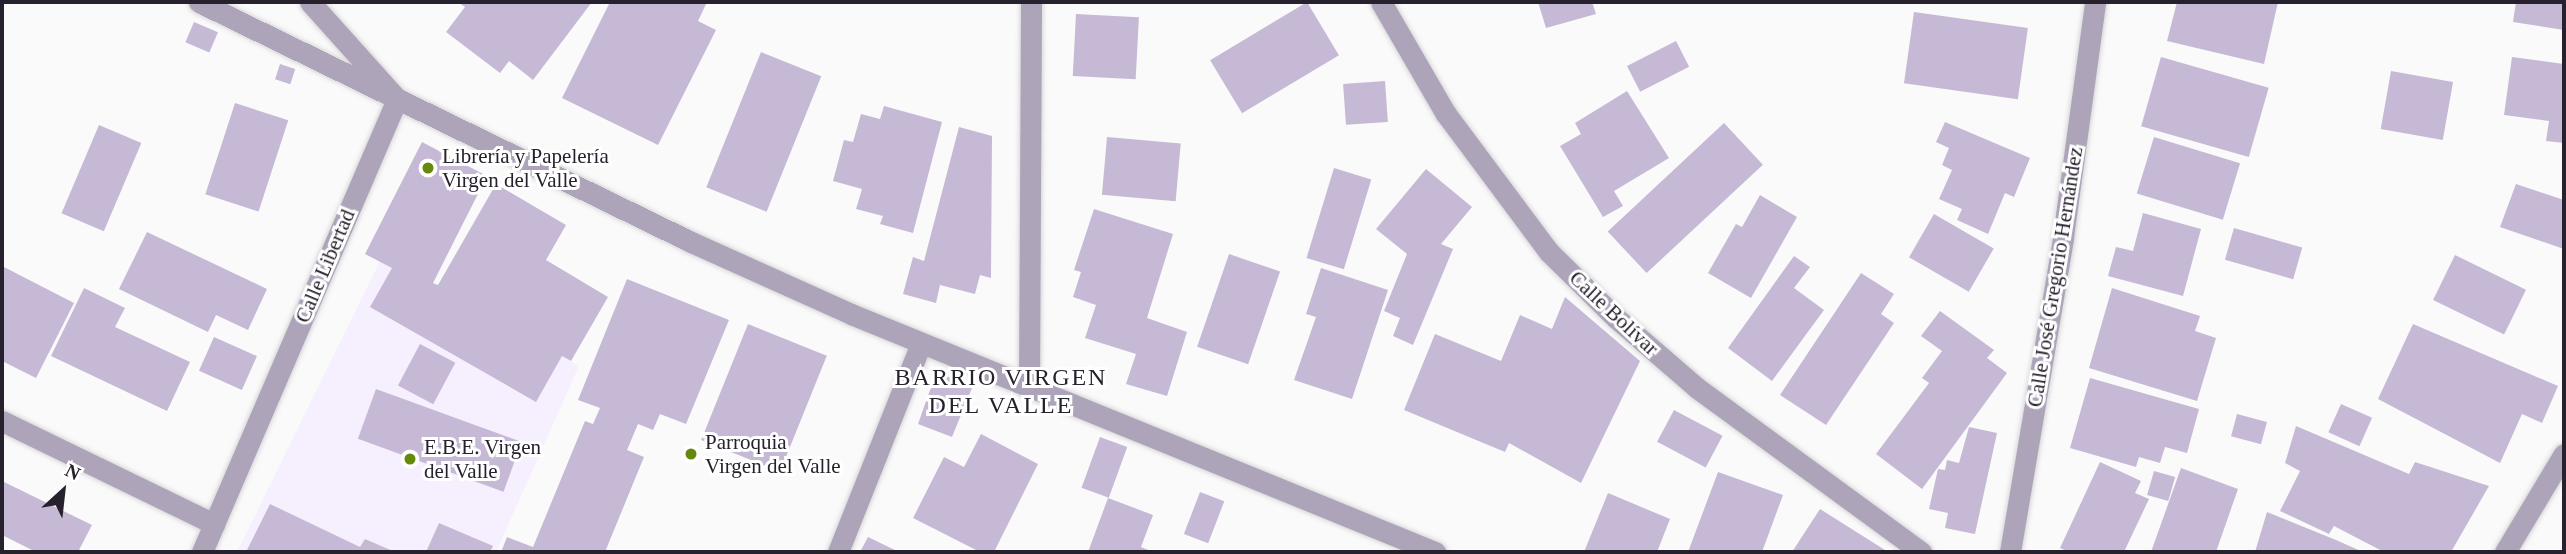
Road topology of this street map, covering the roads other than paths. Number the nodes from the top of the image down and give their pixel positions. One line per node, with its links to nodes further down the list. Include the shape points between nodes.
1 (199, 2): 6 (street)
2 (310, 2): 6 (street)
3 (1031, 2): 8 (street)
4 (1381, 2): 16 (street, Calle Bolívar, via 1446,114 1549,251 1616,318 1698,388)
5 (2095, 2): 17 (street, Calle José Gregorio Hernández, via 2063,237)
6 (397, 99): 7 (street, via 691,242); 11 (street, Calle Libertad)
7 (921, 343): 8 (street); 14 (street)
8 (1029, 388): 12 (street)
9 (2, 421): 11 (street)
10 (2564, 454): 18 (street)
11 (214, 524): 13 (street, Calle Libertad)
12 (1396, 545): 15 (street)
13 (202, 552)
14 (838, 552)
15 (1435, 552)
16 (1921, 552)
17 (2010, 552)
18 (2505, 552)

